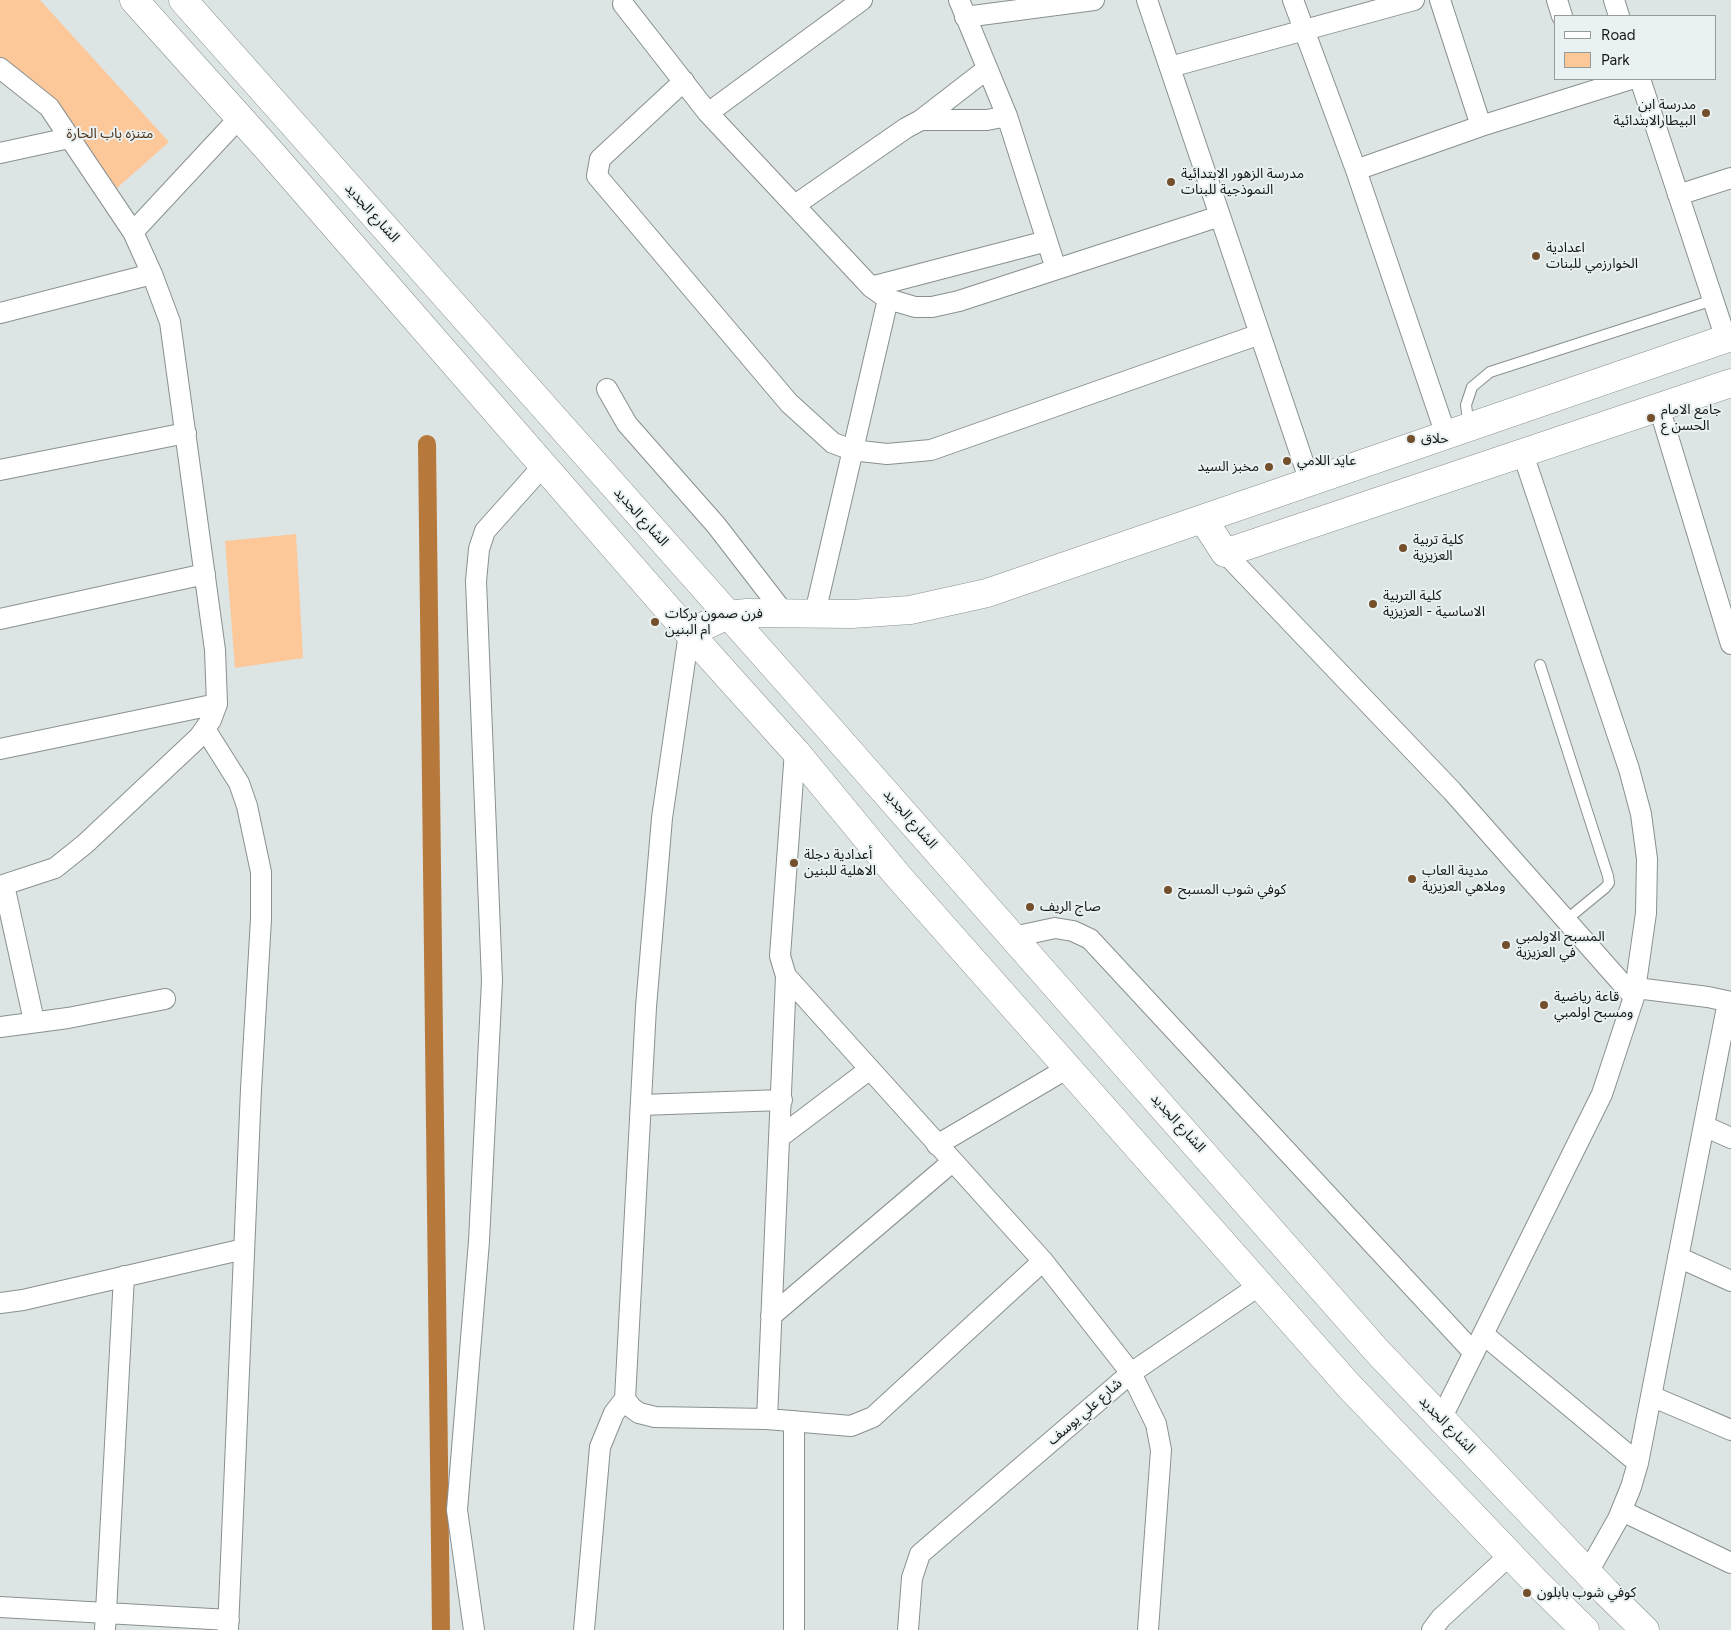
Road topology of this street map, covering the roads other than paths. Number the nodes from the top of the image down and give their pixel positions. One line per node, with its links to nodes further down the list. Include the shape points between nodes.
1 (134, 0): 25 (main road)
2 (184, 0): 59 (main road, الشارع الجديد)
3 (862, 0): 23 (street)
4 (1094, 0): 12 (street)
5 (1147, 0): 16 (street)
6 (1293, 0): 15 (street)
7 (1414, 0): 15 (street)
8 (1440, 0): 27 (street)
9 (1557, 0): 13 (street)
10 (1614, 0): 14 (street)
11 (624, 1): 21 (street)
12 (962, 8): 18 (street)
13 (1562, 15)
14 (1620, 15)
15 (1305, 28): 16 (street); 30 (street)
16 (1170, 67): 34 (street)
17 (0, 68): 28 (street, via 48,107)
18 (986, 69): 24 (street); 26 (street)
19 (1624, 80): 22 (street)
20 (1640, 80): 32 (street)
21 (684, 81): 23 (street); 50 (street, via 600,159 597,176 789,403 833,443)
22 (1584, 86): 27 (street)
23 (708, 113): 33 (street)
24 (1007, 116): 26 (street, via 987,120); 36 (street)
25 (240, 117): 35 (street); 52 (main road)
26 (922, 120): 33 (street)
27 (1481, 126): 30 (street)
28 (69, 138): 29 (street); 35 (street)
29 (0, 153)
30 (1356, 170): 48 (street)
31 (1731, 178): 32 (street)
32 (1678, 195): 41 (street)
33 (795, 205): 39 (street)
34 (1220, 216): 37 (street); 43 (street)
35 (133, 232): 38 (street)
36 (1047, 242): 37 (street); 39 (street)
37 (1056, 269): 40 (street, via 932,307 915,307)
38 (152, 274): 42 (street); 49 (street, via 170,322)
39 (871, 287): 40 (street)
40 (888, 299): 50 (street)
41 (1713, 300): 44 (street); 48 (lane, via 1490,372 1472,387)
42 (0, 313)
43 (1260, 334): 50 (street, via 932,450 887,454); 54 (street)
44 (1728, 338): 48 (main road)
45 (1731, 383): 47 (main road)
46 (607, 388): 58 (street, via 627,424 716,525)
47 (1659, 407): 51 (main road); 63 (street)
48 (1457, 431): 54 (main road)
49 (186, 433): 53 (street); 57 (street)
50 (852, 450): 60 (street)
51 (1523, 454): 56 (main road); 74 (street, via 1630,769 1641,814 1647,859 1646,904)
52 (543, 466): 62 (main road); 113 (street, via 485,531 479,549 476,581 492,981 479,1241 457,1510)
53 (0, 470)
54 (1310, 482): 55 (main road)
55 (1203, 519): 56 (main road); 60 (main road, via 986,593 940,605 910,610)
56 (1225, 553): 71 (street, via 1452,791)
57 (205, 574): 61 (street); 65 (street, via 216,650)
58 (784, 613): 59 (main road); 60 (main road)
59 (728, 614): 62 (main road); 66 (main road, الشارع الجديد)
60 (814, 614)
61 (0, 619)
62 (689, 633): 69 (main road); 82 (street, via 662,818)
63 (1731, 644)
64 (1540, 665): 71 (lane, via 1608,876 1605,888)
65 (217, 704): 67 (street); 68 (street)
66 (820, 718): 69 (main road); 72 (main road, الشارع الجديد)
67 (206, 729): 70 (street, via 85,844 55,868); 88 (street, via 244,798 261,872)
68 (0, 750)
69 (795, 751): 73 (street, via 780,956); 79 (main road, via 898,876)
70 (2, 885): 77 (street)
71 (1566, 920): 74 (street)
72 (1012, 937): 97 (street, via 1054,928 1073,931 1090,939); 102 (main road, الشارع الجديد, via 1377,1351)
73 (786, 976): 80 (street); 81 (street)
74 (1635, 993): 76 (street); 96 (street, via 1602,1094)
75 (165, 999): 77 (street, via 68,1018)
76 (1730, 1002): 83 (street)
77 (34, 1021): 78 (street)
78 (0, 1027)
79 (1068, 1068): 86 (street); 93 (main road)
80 (870, 1070): 84 (street); 86 (street)
81 (782, 1100): 82 (street); 84 (street)
82 (641, 1105): 100 (street)
83 (1704, 1126): 85 (street); 89 (street)
84 (780, 1138): 95 (street)
85 (1731, 1138)
86 (937, 1145): 87 (street)
87 (952, 1162): 90 (street); 95 (street)
88 (244, 1249): 91 (street); 112 (street)
89 (1678, 1257): 92 (street); 99 (street)
90 (1043, 1262): 98 (street); 103 (street, via 873,1417 851,1426)
91 (124, 1276): 94 (street); 111 (street)
92 (1731, 1281)
93 (1260, 1285): 98 (street); 107 (main road, via 1349,1386)
94 (0, 1303)
95 (772, 1316): 101 (street)
96 (1483, 1334): 97 (street); 105 (street)
97 (1474, 1353): 102 (street)
98 (1131, 1373): 116 (street, شارع علي يوسف, via 920,1554 912,1578); 117 (street, شارع علي يوسف, via 1156,1424 1161,1450)
99 (1651, 1396): 104 (street); 105 (street)
100 (624, 1399): 101 (street, via 639,1413 655,1417); 114 (street, via 614,1413 600,1446)
101 (767, 1419): 103 (street)
102 (1441, 1419): 109 (main road, الشارع الجديد)
103 (794, 1421): 115 (street)
104 (1731, 1430)
105 (1638, 1463): 106 (street)
106 (1622, 1511): 108 (street); 109 (street)
107 (1510, 1555): 118 (street); 119 (main road)
108 (1731, 1563)
109 (1588, 1572): 120 (main road, الشارع الجديد)
110 (0, 1607): 111 (street)
111 (105, 1622): 112 (street)
112 (228, 1625)
113 (474, 1630)
114 (584, 1630)
115 (794, 1630)
116 (908, 1630)
117 (1148, 1630)
118 (1432, 1630)
119 (1585, 1630)
120 (1645, 1630)

